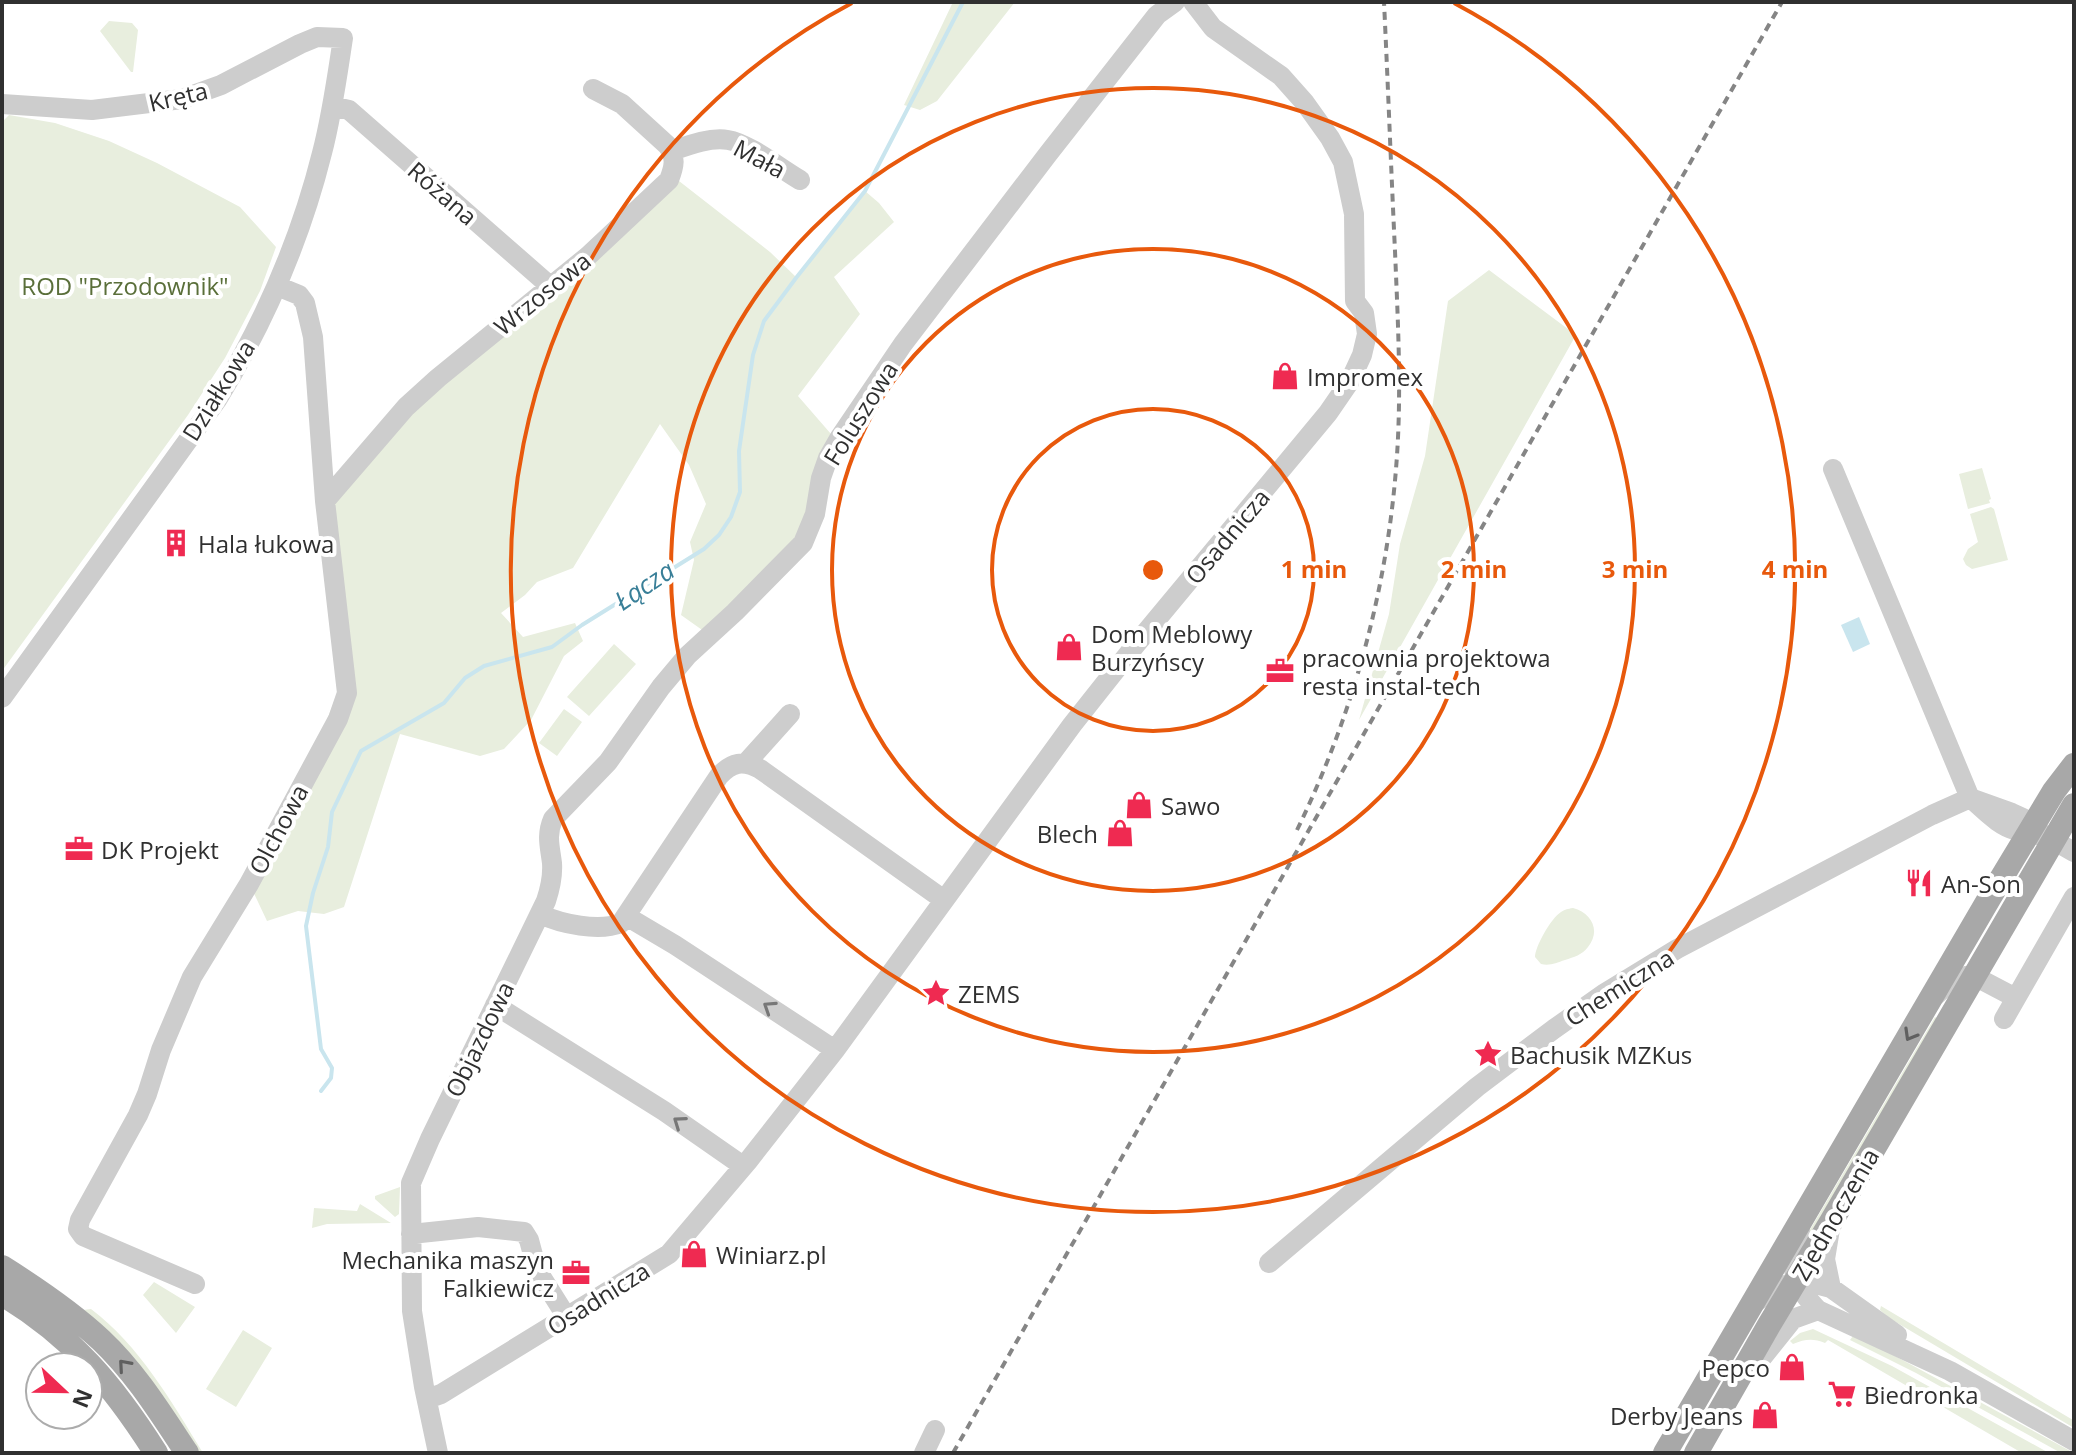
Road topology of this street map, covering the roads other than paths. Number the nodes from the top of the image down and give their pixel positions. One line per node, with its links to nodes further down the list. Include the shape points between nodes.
1 (1175, 2): 25 (street, Foluszowa, via 1157,15 903,344 828,458 803,543 687,656 608,762 553,819 548,839 552,879)
2 (1193, 2): 24 (street, Osadnicza, via 1213,28 1281,76 1343,162 1354,214 1355,301 1364,313 1367,334 1362,355 1328,413 1072,725)
3 (343, 38): 5 (street, Kręta, via 317,37 182,99 92,110); 6 (street, Działkowa)
4 (593, 89): 7 (street, via 622,104)
5 (2, 104)
6 (332, 106): 9 (street, Działkowa, via 308,203); 10 (street, Różana, via 349,110)
7 (672, 151): 8 (street, Mała, via 727,140); 10 (street, Wrzosowa, via 675,167 669,180)
8 (800, 180)
9 (277, 286): 12 (street, Olchowa, via 305,303 313,337); 13 (street, Działkowa, via 217,400)
10 (550, 286): 12 (street, Wrzosowa, via 406,407)
11 (1833, 469): 17 (street)
12 (325, 501): 41 (street, Olchowa, via 347,693 249,884 192,977 138,1115 78,1229 83,1236)
13 (2, 698)
14 (790, 714): 15 (street)
15 (746, 763): 24 (street); 26 (street, via 727,767 719,776)
16 (2074, 765): 20 (main road, Zjednoczenia)
17 (1970, 798): 19 (street); 20 (street, via 2023,818); 38 (street, Chemiczna, via 1677,949 1605,993 1477,1087)
18 (2074, 805): 21 (main road, Zjednoczenia)
19 (1996, 821): 20 (street, via 2013,830); 22 (street, via 2004,847)
20 (2031, 829): 21 (street); 22 (main road, Zjednoczenia)
21 (2062, 841): 28 (main road, Zjednoczenia)
22 (1994, 892): 27 (main road, Zjednoczenia)
23 (2074, 897): 29 (street)
24 (944, 900): 33 (street, Osadnicza)
25 (540, 914): 26 (street, via 597,927 611,927); 31 (street, Objazdowa)
26 (626, 916): 33 (street, one-way to 26)
27 (1964, 943): 28 (street, via 1966,964); 30 (main road, Zjednoczenia)
28 (1974, 977): 29 (street); 30 (street, Zjednoczenia, via 1950,983); 36 (main road, Zjednoczenia)
29 (2016, 998): 32 (street)
30 (1931, 1000): 35 (main road, Zjednoczenia, one-way to 35)
31 (495, 1005): 34 (street, one-way to 31); 37 (street, Objazdowa, via 412,1177)
32 (2004, 1019)
33 (835, 1050): 34 (street, Osadnicza)
34 (743, 1166): 46 (street, Osadnicza, via 669,1254)
35 (1805, 1213): 40 (street, via 1792,1264); 44 (main road, Zjednoczenia)
36 (1831, 1222): 40 (main road, Zjednoczenia); 42 (street, via 1825,1259)
37 (411, 1234): 46 (street, via 478,1227 524,1232 537,1270); 48 (street, Objazdowa, via 412,1311)
38 (1269, 1263)
39 (2, 1267): 53 (main road, one-way to 39, via 104,1342)
40 (1796, 1282): 42 (street); 44 (street); 45 (street); 49 (main road, Zjednoczenia)
41 (195, 1284)
42 (1831, 1288): 47 (street)
43 (2, 1294): 52 (main road, via 85,1357)
44 (1750, 1306): 56 (main road, Zjednoczenia)
45 (1818, 1310): 47 (street); 49 (street, via 1793,1319)
46 (566, 1316): 48 (street, Osadnicza)
47 (1950, 1371): 51 (street)
48 (427, 1399): 54 (street, Objazdowa)
49 (1723, 1407): 57 (main road, Zjednoczenia)
50 (935, 1430): 55 (street)
51 (2074, 1441)
52 (156, 1453)
53 (187, 1453)
54 (438, 1453)
55 (924, 1453)
56 (1665, 1453)
57 (1696, 1453)

